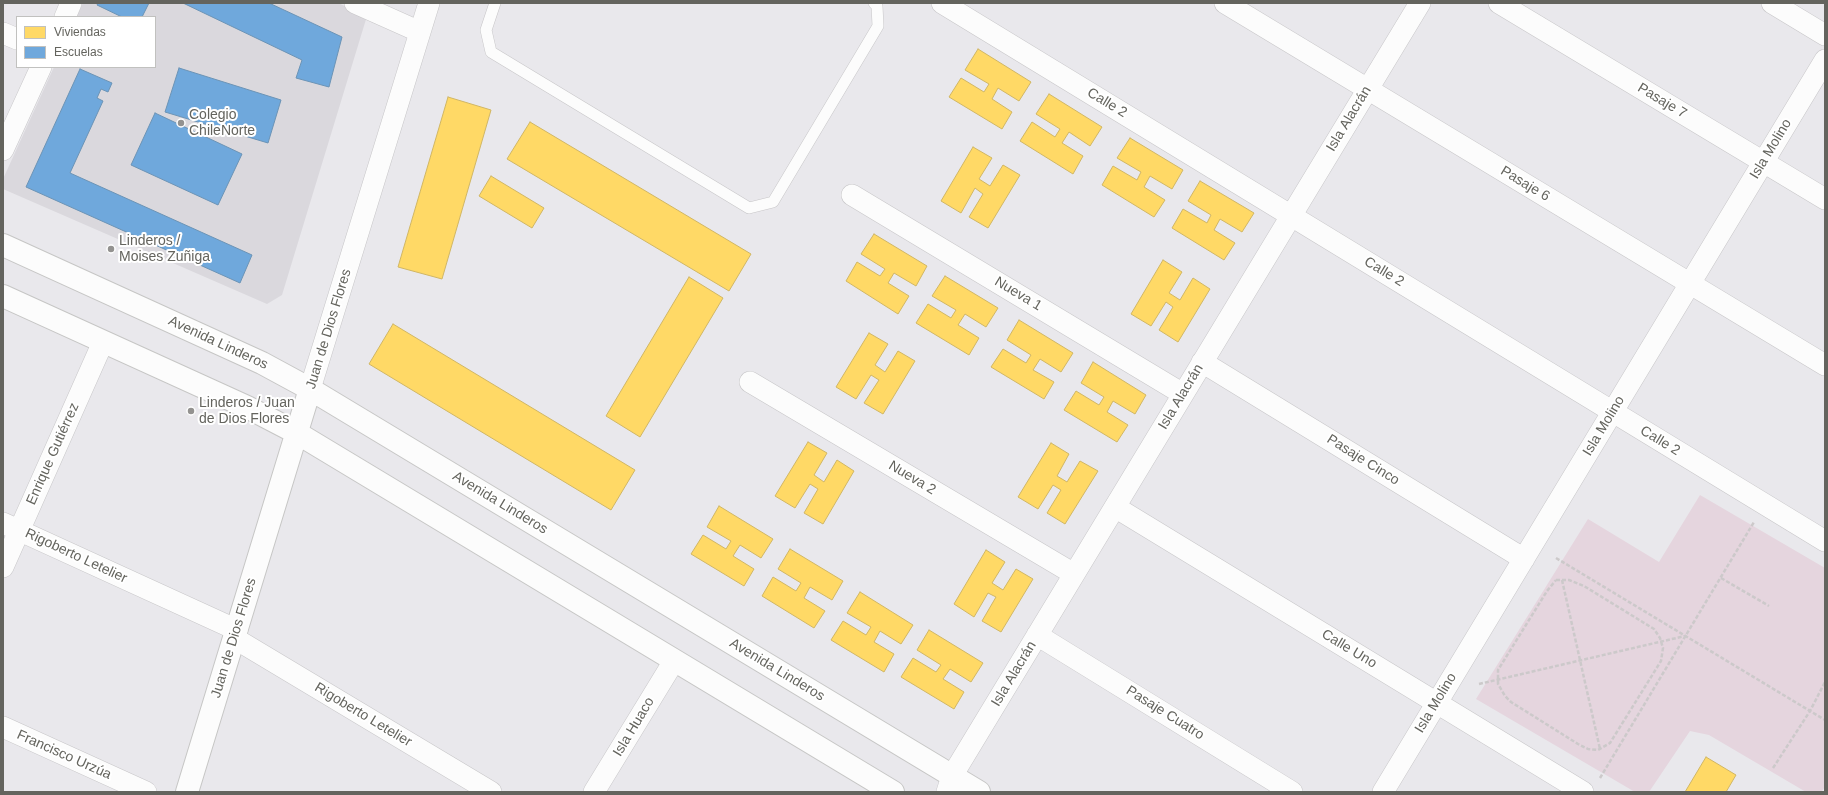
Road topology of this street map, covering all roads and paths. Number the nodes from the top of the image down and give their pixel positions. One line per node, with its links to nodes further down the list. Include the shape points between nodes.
1 (71, 3): 11 (street)
2 (355, 3): 12 (street)
3 (429, 3): 12 (street, Juan de Dios Flores)
4 (495, 3): 5 (lane, via 486,30 491,52 749,208 773,202 878,26 877,6)
5 (874, 3)
6 (942, 3): 23 (street, Calle 2)
7 (1225, 3): 18 (street, Pasaje 6)
8 (1420, 3): 18 (street, Isla Alacrán)
9 (1499, 3): 20 (street, Pasaje 7)
10 (1772, 3): 14 (street)
11 (65, 16)
12 (420, 32): 31 (street, Juan de Dios Flores)
13 (3, 33): 15 (street)
14 (1825, 35)
15 (16, 39)
16 (1825, 60): 20 (street, Isla Molino)
17 (42, 68): 19 (street)
18 (1368, 89): 23 (street, Isla Alacrán); 25 (street, Pasaje 6)
19 (3, 150)
20 (1764, 162): 22 (street, Pasaje 7); 25 (street, Isla Molino)
21 (852, 195): 32 (street, Nueva 1)
22 (1825, 198)
23 (1291, 216): 28 (street, Isla Alacrán); 33 (street, Calle 2)
24 (3, 245): 31 (street, Avenida Linderos, via 262,363)
25 (1690, 283): 29 (street, Pasaje 6); 33 (street, Isla Molino)
26 (3, 296): 27 (street)
27 (103, 342): 34 (street, via 247,407); 37 (street, Enrique Gutiérrez)
28 (1202, 362): 32 (street, Isla Alacrán); 40 (street, Pasaje Cinco)
29 (1825, 365)
30 (750, 382): 42 (street, Nueva 2)
31 (310, 389): 34 (street, Juan de Dios Flores); 61 (street, Avenida Linderos)
32 (1183, 394): 36 (street, Isla Alacrán)
33 (1613, 412): 35 (street, Calle 2); 40 (street, Isla Molino)
34 (296, 433): 46 (street, Juan de Dios Flores); 50 (street)
35 (1765, 504): 38 (street, Calle 2); 43 (path)
36 (1114, 507): 42 (street, Isla Alacrán); 55 (street, Calle Uno)
37 (11, 527): 41 (street, Enrique Gutiérrez); 46 (street, Rigoberto Letelier)
38 (1825, 541)
39 (1556, 558): 48 (path)
40 (1524, 559): 55 (street, Isla Molino)
41 (3, 567)
42 (1074, 574): 47 (street, Isla Alacrán)
43 (1721, 578): 45 (path); 48 (path)
44 (1562, 580): 49 (path, via 1584,586 1654,629); 51 (path); 52 (path, via 1556,580 1546,591 1498,670)
45 (1769, 606)
46 (235, 634): 63 (street, Juan de Dios Flores); 65 (street, Rigoberto Letelier)
47 (1037, 635): 61 (street, Isla Alacrán); 69 (street, Pasaje Cuatro)
48 (1686, 636): 49 (path); 56 (path); 62 (path)
49 (1661, 642): 51 (path); 59 (path, via 1661,660 1610,743)
50 (674, 661): 66 (street, Isla Huaco); 67 (street)
51 (1580, 661): 52 (path); 59 (path)
52 (1498, 680): 54 (path); 59 (path, via 1505,696 1511,702 1578,744 1588,749)
53 (1825, 682): 56 (path)
54 (1479, 684)
55 (1437, 703): 62 (street, Calle Uno); 70 (street, Isla Molino)
56 (1810, 711): 57 (path); 60 (path)
57 (1825, 720)
58 (3, 727): 64 (street, Francisco Urzúa)
59 (1600, 749)
60 (1773, 768)
61 (950, 784): 68 (street, Avenida Linderos)
62 (1590, 789)
63 (189, 791)
64 (146, 792)
65 (491, 792)
66 (594, 792)
67 (893, 792)
68 (979, 792)
69 (1292, 792)
70 (1383, 792)

